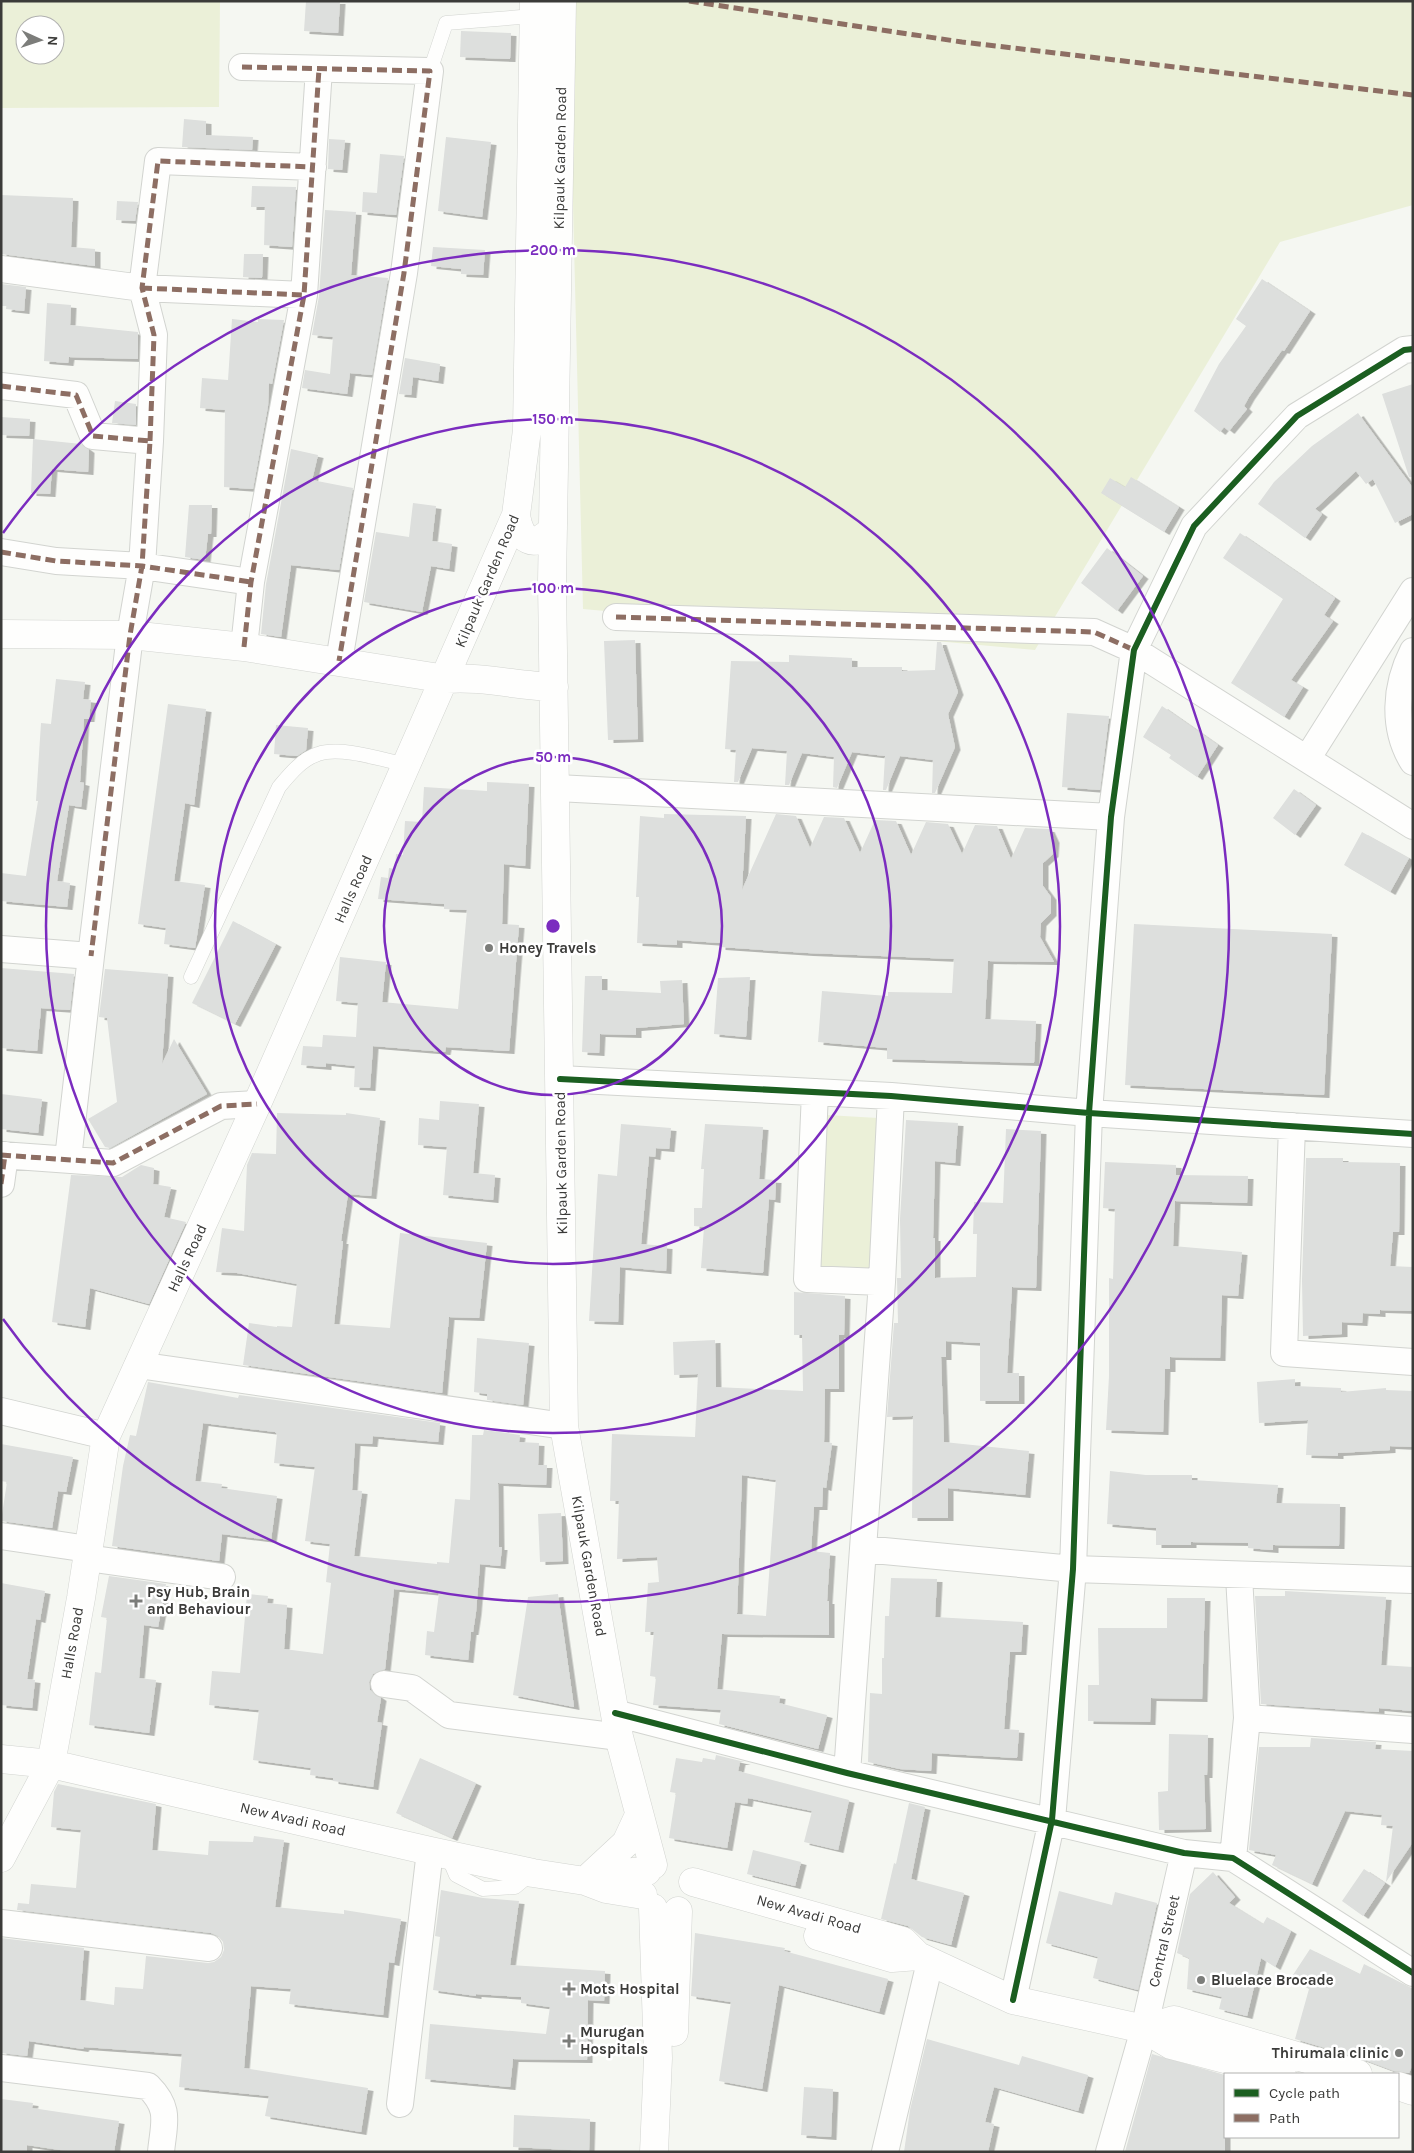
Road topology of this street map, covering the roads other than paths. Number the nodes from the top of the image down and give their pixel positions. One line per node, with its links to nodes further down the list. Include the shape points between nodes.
1 (562, 1): 14 (main road, Kilpauk Garden Road)
2 (534, 9): 5 (lane, via 446,23); 13 (main road, Kilpauk Garden Road, via 527,430)
3 (242, 67): 4 (street)
4 (319, 69): 5 (street); 6 (street)
5 (430, 70): 25 (street, via 404,273)
6 (313, 167): 8 (street, via 158,161); 9 (street)
7 (1, 269): 8 (street)
8 (142, 288): 9 (street); 12 (street, via 154,335)
9 (304, 295): 17 (street)
10 (1413, 349): 23 (street, via 1404,350 1296,416 1194,526)
11 (1, 386): 12 (street, via 76,395 93,436)
12 (150, 441): 16 (street)
13 (516, 516): 14 (main road, via 518,528 528,540 541,540); 26 (main road, Kilpauk Garden Road)
14 (553, 530): 27 (main road, Kilpauk Garden Road)
15 (1, 552): 16 (street, via 56,562)
16 (142, 566): 17 (street); 21 (street)
17 (251, 582): 22 (street)
18 (1413, 591): 28 (street)
19 (616, 617): 23 (street, via 1094,632)
20 (1, 634): 21 (main road)
21 (130, 635): 22 (main road); 35 (street)
22 (244, 647): 25 (main road)
23 (1134, 650): 28 (street); 32 (street)
24 (1413, 651): 29 (street, via 1403,671 1397,710 1405,749)
25 (339, 661): 26 (main road)
26 (446, 679): 27 (main road, via 470,677); 30 (main road, Halls Road)
27 (554, 687): 31 (main road, Kilpauk Garden Road)
28 (1307, 759): 33 (street)
29 (1413, 762)
30 (408, 765): 36 (lane, via 339,752 318,754 298,766 279,786); 40 (main road, Halls Road)
31 (556, 788): 32 (street); 37 (main road, Kilpauk Garden Road)
32 (1111, 817): 41 (street)
33 (1413, 826)
34 (1, 949): 35 (street)
35 (91, 956): 45 (street)
36 (191, 977)
37 (560, 1079): 38 (street); 51 (main road, Kilpauk Garden Road)
38 (815, 1092): 39 (street); 47 (street, via 806,1279)
39 (891, 1096): 41 (street); 47 (street)
40 (258, 1104): 45 (street, via 221,1106 114,1163); 49 (main road, Halls Road)
41 (1089, 1113): 42 (street); 56 (street)
42 (1292, 1126): 43 (street); 48 (street, via 1284,1353)
43 (1413, 1134)
44 (3, 1155): 45 (street); 46 (street)
45 (68, 1159)
46 (1, 1184)
47 (882, 1282): 54 (street)
48 (1413, 1362)
49 (138, 1365): 51 (street); 52 (main road, Halls Road)
50 (1, 1411): 52 (street)
51 (564, 1426): 62 (main road, Kilpauk Garden Road)
52 (106, 1436): 55 (main road, Halls Road)
53 (1, 1536): 55 (street)
54 (863, 1550): 56 (street); 66 (street)
55 (88, 1553): 58 (street); 65 (main road, Halls Road)
56 (1073, 1569): 57 (street); 68 (street)
57 (1239, 1576): 59 (street); 61 (street)
58 (222, 1577)
59 (1413, 1580)
60 (384, 1684): 62 (street, via 412,1688 449,1716)
61 (1247, 1718): 63 (street); 72 (street)
62 (617, 1725): 66 (street); 67 (main road, Kilpauk Garden Road)
63 (1413, 1730)
64 (1, 1758): 65 (main road, New Avadi Road)
65 (50, 1764): 69 (main road, New Avadi Road); 71 (main road, Halls Road)
66 (847, 1773): 68 (street)
67 (639, 1815): 73 (main road, via 626,1843); 74 (main road, Kilpauk Garden Road)
68 (1052, 1820): 70 (street); 79 (street)
69 (438, 1852): 73 (main road, New Avadi Road); 86 (street)
70 (1184, 1853): 72 (street); 80 (street, Central Street)
71 (1, 1858)
72 (1233, 1858): 78 (street)
73 (585, 1881): 74 (main road, New Avadi Road, via 606,1889)
74 (665, 1890): 77 (main road, New Avadi Road, via 903,1940); 90 (main road, Kilpauk Garden Road); 91 (main road, Kilpauk Garden Road)
75 (1, 1923): 76 (street)
76 (209, 1948)
77 (924, 1959): 79 (main road, New Avadi Road); 92 (street)
78 (1413, 1973)
79 (1013, 2000): 80 (main road, New Avadi Road)
80 (1144, 2029): 82 (main road, New Avadi Road, via 1171,2045); 83 (main road, New Avadi Road, via 1174,2020); 93 (street, Central Street)
81 (1, 2068): 89 (street, via 148,2086 161,2098 164,2113)
82 (1278, 2073)
83 (1355, 2073)
84 (1399, 2086): 85 (main road)
85 (1413, 2091)
86 (400, 2104)
87 (1399, 2105): 88 (main road)
88 (1413, 2109)
89 (161, 2152)
90 (654, 2152)
91 (671, 2152)
92 (885, 2152)
93 (1108, 2152)

